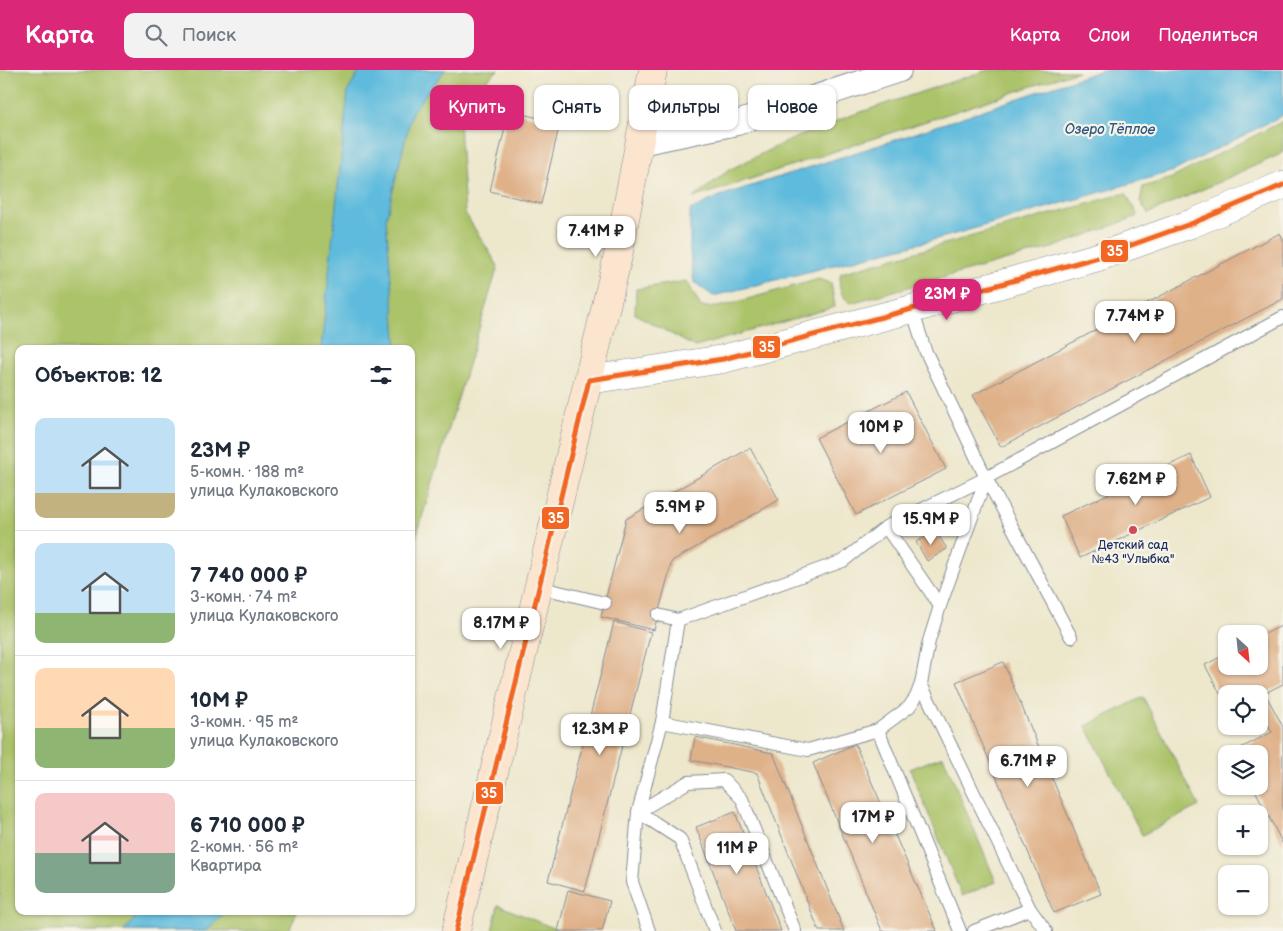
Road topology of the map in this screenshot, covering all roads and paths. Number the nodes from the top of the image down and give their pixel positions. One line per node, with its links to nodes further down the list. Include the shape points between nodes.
1 (653, 70): 3 (main road)
2 (899, 70): 3 (street, via 737,123)
3 (640, 143): 7 (main road)
4 (1283, 185): 5 (street, via 1193,223 1098,257)
5 (912, 309): 7 (street, via 722,359); 8 (lane, via 925,350)
6 (1283, 317): 8 (lane)
7 (589, 380): 10 (main road)
8 (986, 478): 9 (lane); 12 (lane); 15 (lane)
9 (886, 527): 12 (lane); 14 (lane, via 843,561)
10 (538, 587): 11 (lane); 21 (main road)
11 (605, 603)
12 (940, 606): 16 (lane)
13 (658, 615): 14 (lane)
14 (678, 620): 17 (lane)
15 (1071, 637)
16 (921, 684): 18 (lane, via 910,707); 20 (lane)
17 (662, 722): 18 (lane, via 808,750); 19 (lane)
18 (878, 730): 25 (lane)
19 (638, 812): 22 (lane, via 632,882); 23 (lane, via 680,838); 24 (lane, via 688,782 724,780 742,799)
20 (1030, 909): 26 (lane); 27 (lane)
21 (456, 931)
22 (649, 931)
23 (715, 931)
24 (795, 931)
25 (960, 931)
26 (974, 931)
27 (1046, 931)

